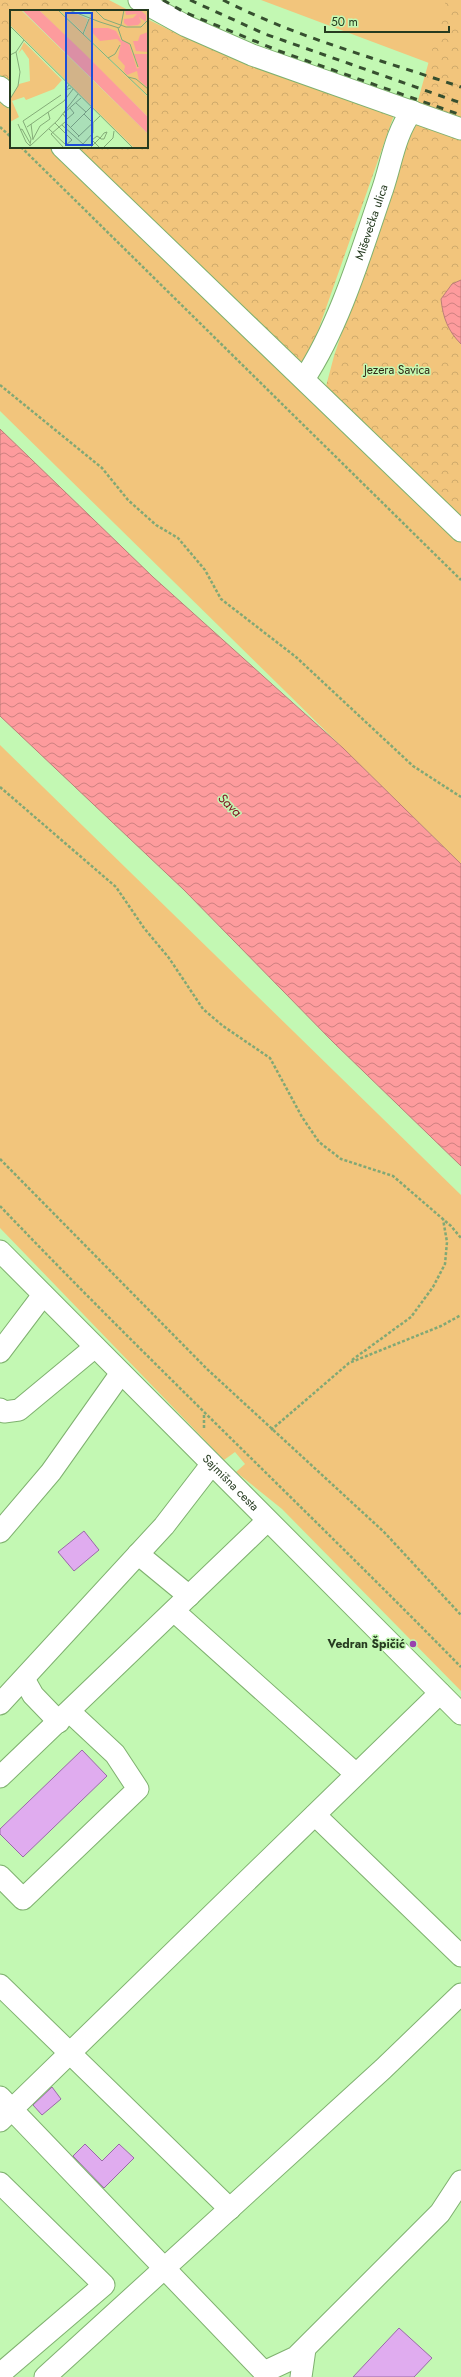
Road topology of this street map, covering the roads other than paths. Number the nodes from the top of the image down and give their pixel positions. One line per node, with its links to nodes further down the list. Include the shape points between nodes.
1 (139, 0): 4 (street, via 186,26 252,55)
2 (0, 87): 3 (street)
3 (10, 96)
4 (412, 111): 5 (street); 7 (street, Miševečka ulica, via 402,125 384,186 331,331)
5 (461, 129)
6 (63, 148): 7 (street)
7 (304, 379): 8 (street)
8 (461, 531)
9 (0, 1251): 10 (street, Sajmišna cesta)
10 (43, 1295): 11 (street, Sajmišna cesta); 12 (street)
11 (95, 1347): 13 (street, Sajmišna cesta); 14 (street, via 19,1410)
12 (0, 1352)
13 (121, 1373): 15 (street, Sajmišna cesta); 17 (street, via 51,1472)
14 (3, 1413)
15 (211, 1465): 16 (street, Sajmišna cesta); 18 (street, via 164,1526)
16 (267, 1521): 19 (street); 22 (street, Sajmišna cesta)
17 (0, 1532)
18 (138, 1554): 19 (street); 21 (street)
19 (189, 1596): 20 (street)
20 (174, 1611): 25 (street); 26 (street)
21 (24, 1680): 23 (street); 25 (street, via 33,1695)
22 (440, 1693): 24 (street, Sajmišna cesta); 26 (street)
23 (0, 1704)
24 (461, 1714)
25 (64, 1717): 27 (street); 29 (street, via 115,1754 138,1789 23,1899)
26 (356, 1774): 28 (street)
27 (0, 1777)
28 (315, 1815): 30 (street); 33 (street)
29 (0, 1876)
30 (461, 1956)
31 (0, 1985): 33 (street)
32 (461, 1994): 37 (street)
33 (71, 2052): 34 (street); 37 (street)
34 (4, 2109): 38 (street)
35 (461, 2181): 39 (street, via 440,2213)
36 (0, 2183): 40 (street, via 104,2285)
37 (230, 2209): 38 (street)
38 (164, 2268): 39 (street, via 264,2372 296,2357); 41 (street)
39 (305, 2349): 42 (street)
40 (0, 2374)
41 (45, 2377)
42 (301, 2377)

